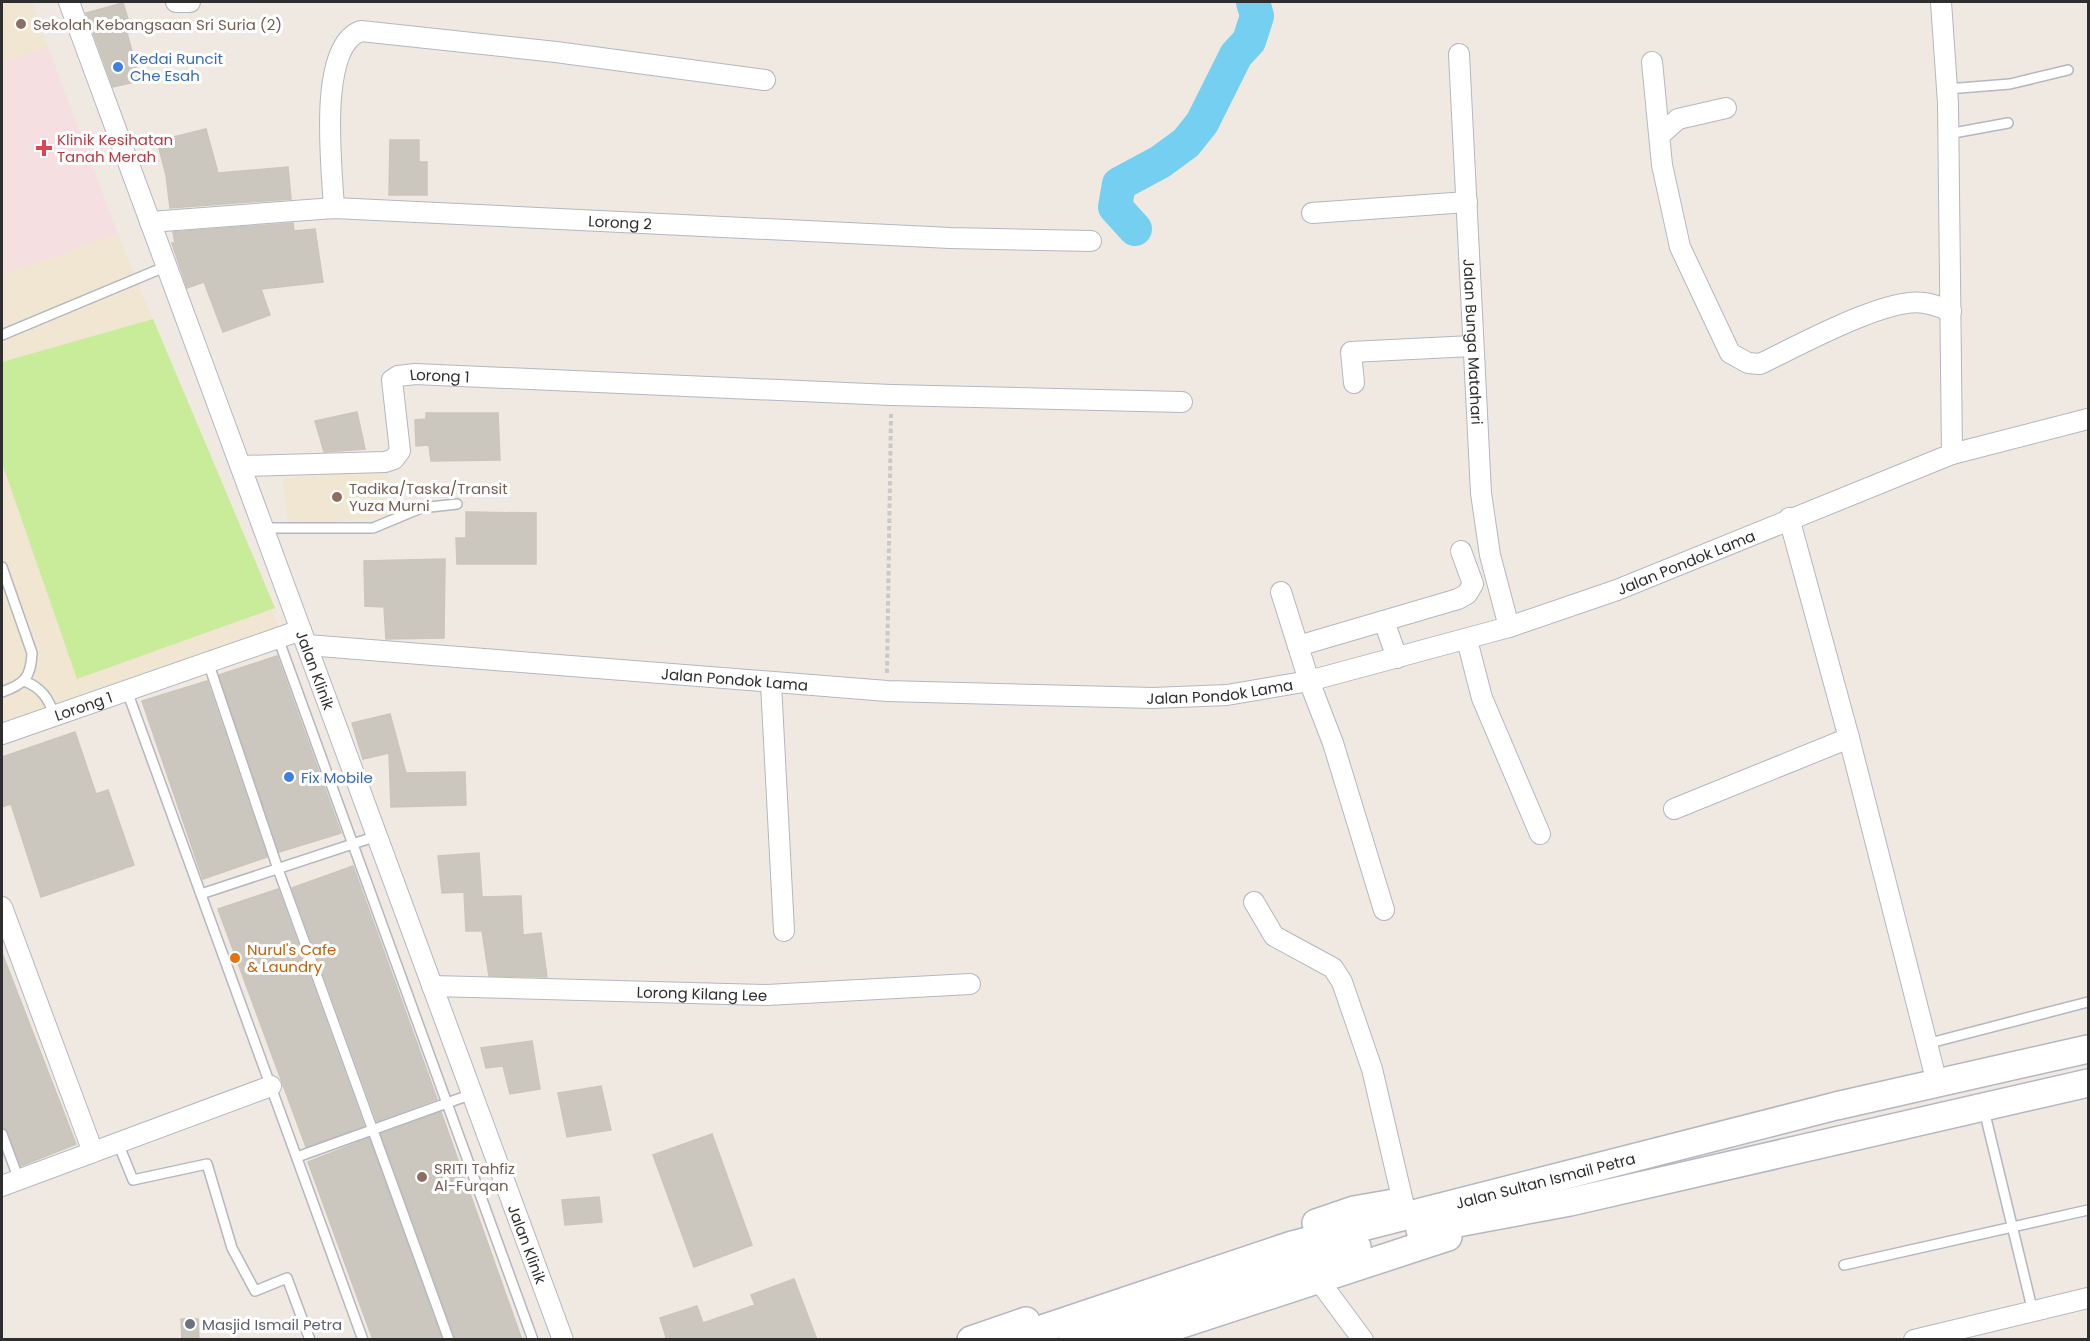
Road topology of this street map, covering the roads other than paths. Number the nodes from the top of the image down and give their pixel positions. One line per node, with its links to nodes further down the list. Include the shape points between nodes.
1 (69, 2): 17 (street, Jalan Klinik)
2 (176, 2): 3 (street)
3 (190, 2)
4 (1941, 2): 9 (street)
5 (1459, 54): 14 (street, Jalan Bunga Matahari)
6 (1652, 62): 13 (street)
7 (2068, 70): 9 (lane, via 2010,84)
8 (765, 80): 15 (street, via 361,31 347,40 336,63 329,131)
9 (1947, 89): 12 (street)
10 (1726, 108): 13 (street, via 1678,119)
11 (2008, 123): 12 (lane)
12 (1948, 134): 20 (street)
13 (1660, 135): 20 (street, via 1668,203 1680,247 1730,353 1748,363 1760,364 1857,318 1903,303 1923,302)
14 (1467, 202): 16 (street); 22 (street, Jalan Bunga Matahari)
15 (334, 207): 17 (street, Lorong 2); 18 (street, Lorong 2)
16 (1312, 213)
17 (150, 222): 19 (street, Jalan Klinik)
18 (1090, 241)
19 (167, 267): 21 (lane); 27 (street, Jalan Klinik)
20 (1951, 311): 26 (street)
21 (2, 335)
22 (1472, 346): 23 (street, via 1351,352); 35 (street, Jalan Bunga Matahari, via 1481,493 1490,555)
23 (1354, 383)
24 (1182, 402): 27 (street, Lorong 1, via 891,395 415,374 392,380 400,451 394,459)
25 (2088, 419): 26 (street, Jalan Pondok Lama)
26 (1952, 454): 29 (street, Jalan Pondok Lama)
27 (241, 466): 30 (street, Jalan Klinik)
28 (457, 504): 30 (lane, via 421,508 373,528)
29 (1789, 518): 35 (street, Jalan Pondok Lama, via 1617,590); 49 (street)
30 (263, 528): 37 (street, Jalan Klinik)
31 (1461, 551): 34 (street, via 1473,584 1467,594)
32 (2, 567): 42 (lane, via 32,653 32,668)
33 (1281, 592): 39 (street)
34 (1384, 621): 39 (street); 40 (street)
35 (1509, 627): 38 (street, Jalan Pondok Lama)
36 (278, 638): 37 (street, Lorong 1); 41 (street, Lorong 1); 53 (lane)
37 (304, 638): 44 (street, Jalan Pondok Lama); 52 (street, Jalan Klinik)
38 (1467, 640): 40 (street, Jalan Pondok Lama); 51 (street, via 1482,698)
39 (1298, 646): 43 (street)
40 (1396, 658): 43 (street, Jalan Pondok Lama)
41 (208, 662): 45 (street, Lorong 1); 54 (lane)
42 (24, 681): 46 (lane); 47 (lane, via 38,687)
43 (1309, 681): 44 (street, Jalan Pondok Lama, via 1227,695 1153,698); 58 (street, via 1331,735)
44 (771, 684): 59 (street)
45 (127, 691): 47 (street, Lorong 1); 55 (lane)
46 (2, 692)
47 (56, 716): 48 (street, Lorong 1)
48 (2, 734)
49 (1849, 738): 50 (street); 63 (street)
50 (1674, 809)
51 (1540, 834)
52 (377, 836): 53 (lane); 61 (street, Jalan Klinik)
53 (353, 844): 54 (lane); 69 (lane)
54 (278, 869): 55 (lane); 71 (lane)
55 (201, 894): 67 (lane)
56 (1254, 902): 78 (street, via 1274,936 1333,968 1342,982 1372,1069)
57 (2, 907): 74 (street)
58 (1384, 910)
59 (784, 931)
60 (970, 984): 61 (street, Lorong Kilang Lee, via 767,995)
61 (432, 986): 68 (street, Jalan Klinik)
62 (2088, 1002): 63 (lane)
63 (1926, 1044): 65 (street)
64 (2088, 1049): 65 (main road, Jalan Sultan Ismail Petra)
65 (1937, 1083): 77 (main road, Jalan Sultan Ismail Petra)
66 (2088, 1083): 70 (main road, Jalan Sultan Ismail Petra)
67 (271, 1086): 73 (street); 75 (lane)
68 (472, 1094): 69 (lane); 89 (street, Jalan Klinik)
69 (447, 1103): 71 (lane); 88 (lane)
70 (1983, 1107): 80 (lane); 81 (main road, Jalan Sultan Ismail Petra)
71 (372, 1130): 75 (lane); 87 (lane)
72 (2, 1134): 76 (lane)
73 (118, 1143): 74 (street); 85 (lane, via 133,1180 207,1164 232,1248 255,1291 287,1278)
74 (93, 1152): 76 (street)
75 (297, 1157): 86 (lane)
76 (10, 1183)
77 (1541, 1183): 78 (main road); 81 (main road, Jalan Sultan Ismail Petra)
78 (1403, 1202): 90 (main road, via 1354,1210)
79 (2088, 1210): 80 (lane)
80 (2012, 1226): 82 (lane); 84 (lane)
81 (1302, 1262): 91 (main road, Jalan Sultan Ismail Petra); 92 (main road, Jalan Sultan Ismail Petra); 93 (main road); 94 (street)
82 (1844, 1265)
83 (2088, 1299): 84 (street)
84 (2033, 1312): 95 (street)
85 (310, 1340)
86 (363, 1340)
87 (449, 1340)
88 (533, 1340)
89 (563, 1340)
90 (971, 1340)
91 (1009, 1340)
92 (1073, 1340)
93 (1133, 1340)
94 (1363, 1340)
95 (1914, 1340)

